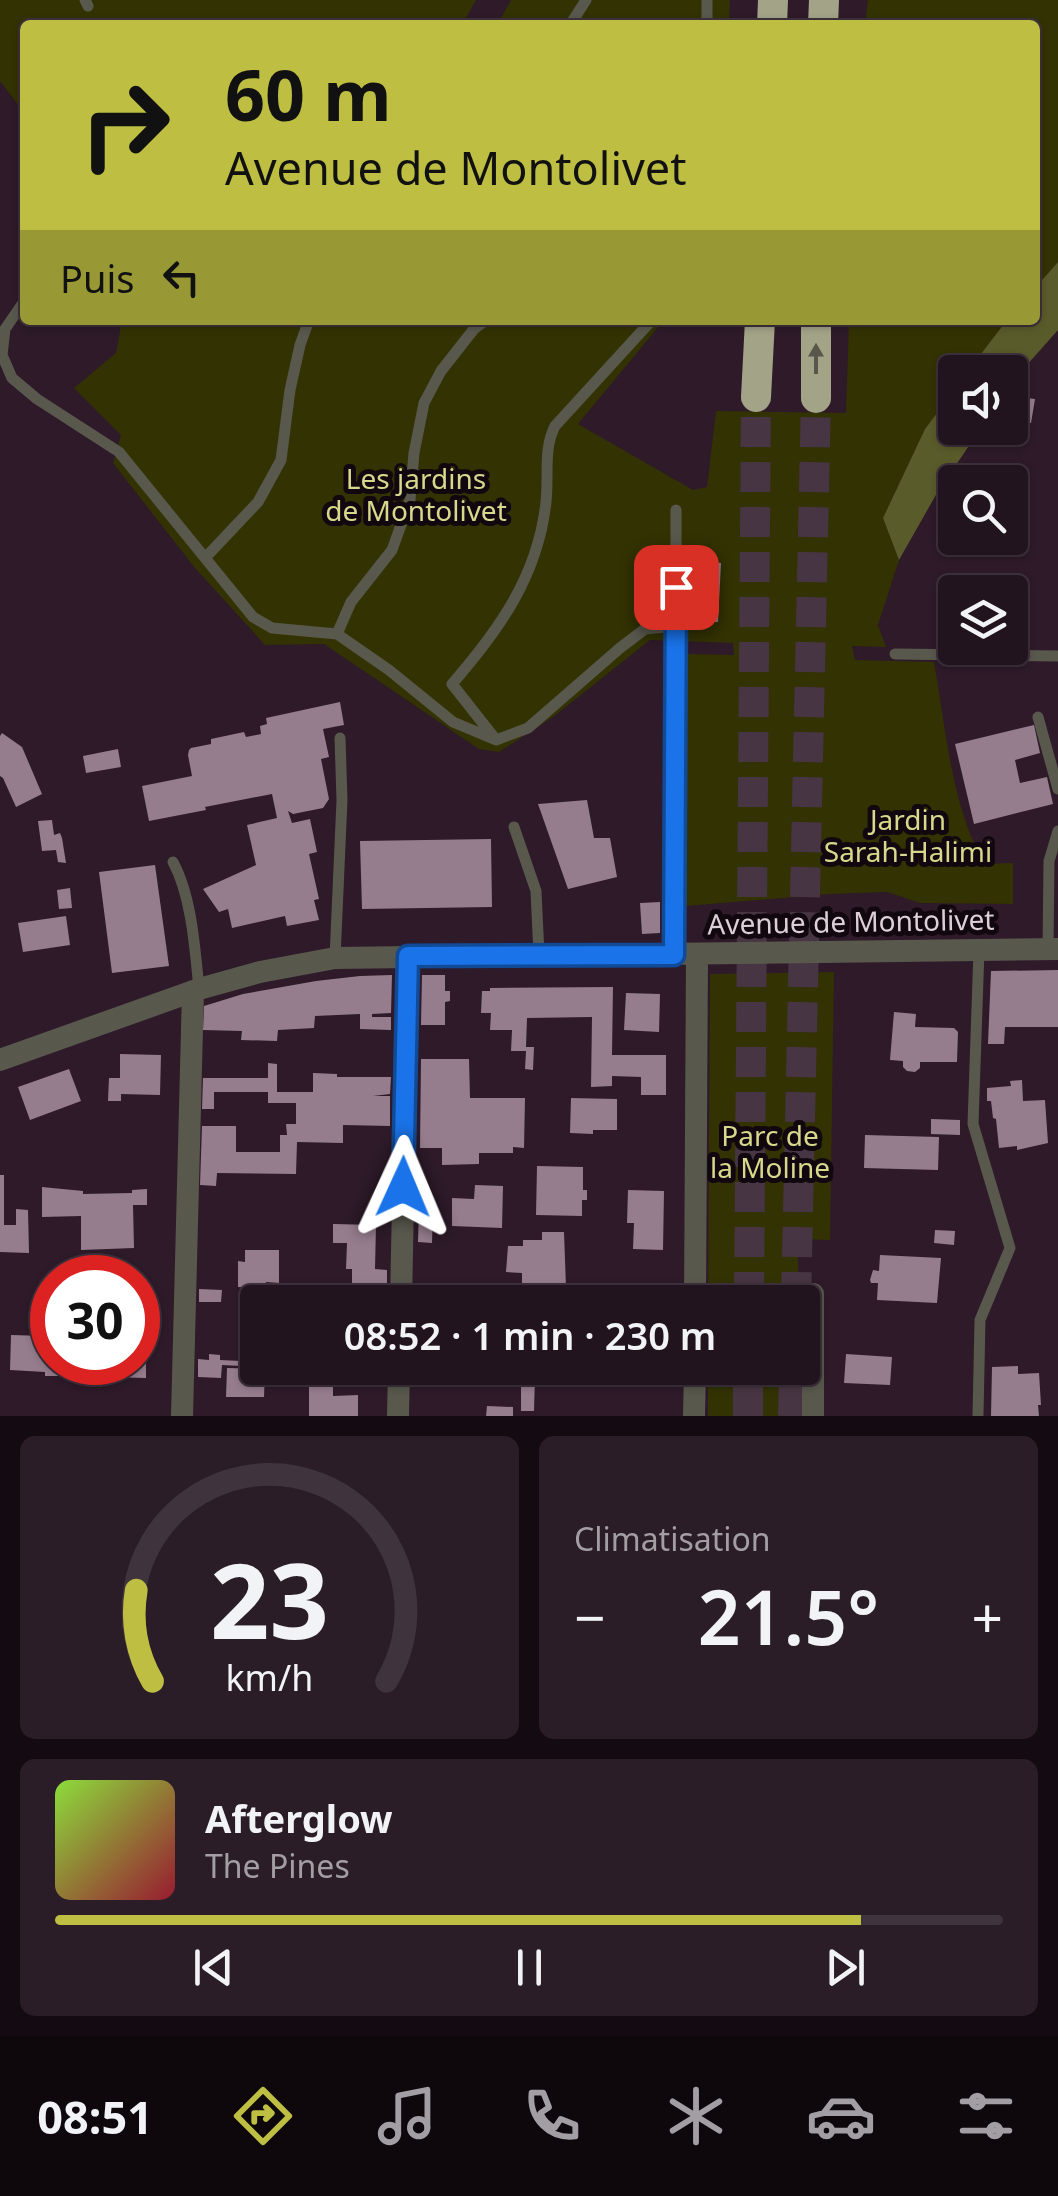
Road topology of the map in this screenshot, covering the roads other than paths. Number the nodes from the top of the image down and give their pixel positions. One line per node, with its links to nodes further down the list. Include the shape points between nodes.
1 (20, 308): 10 (lane, via 5,330 2,355 12,378 120,452)
2 (307, 325): 10 (lane, via 281,460 258,502)
3 (480, 325): 12 (lane, via 424,402 410,500 392,550 351,602)
4 (647, 325): 17 (lane, via 556,426 548,447 546,504 523,583 505,618 452,684)
5 (760, 325): 7 (highway)
6 (816, 325): 8 (highway, one-way to 6)
7 (756, 397)
8 (816, 398)
9 (676, 510): 11 (lane)
10 (205, 558): 12 (lane, via 252,617 272,628)
11 (676, 626): 17 (lane, via 645,629 528,728); 25 (lane)
12 (337, 634): 17 (lane, via 454,722)
13 (895, 654): 14 (lane)
14 (1058, 656)
15 (1038, 717): 18 (lane)
16 (340, 738): 27 (lane)
17 (496, 740)
18 (1058, 789)
19 (514, 827): 24 (lane, via 536,891)
20 (1058, 832): 22 (lane, via 1049,861)
21 (173, 862): 28 (lane, via 194,946)
22 (1053, 949): 23 (street, Avenue de Montolivet)
23 (979, 950): 25 (street, Avenue de Montolivet); 39 (lane, via 973,1124 1010,1248 980,1320)
24 (539, 955): 25 (street, Avenue de Montolivet); 26 (street, Avenue de Montolivet)
25 (685, 955): 31 (street)
26 (408, 956): 27 (street, Avenue de Montolivet); 30 (street)
27 (335, 958): 28 (street, Avenue de Montolivet)
28 (196, 990): 29 (street, Avenue de Montolivet); 35 (street)
29 (0, 1060)
30 (401, 1285)
31 (695, 1285)
32 (399, 1385): 36 (street)
33 (695, 1385): 37 (street)
34 (814, 1385): 38 (street)
35 (182, 1416)
36 (398, 1416)
37 (694, 1416)
38 (814, 1416)
39 (978, 1416)

